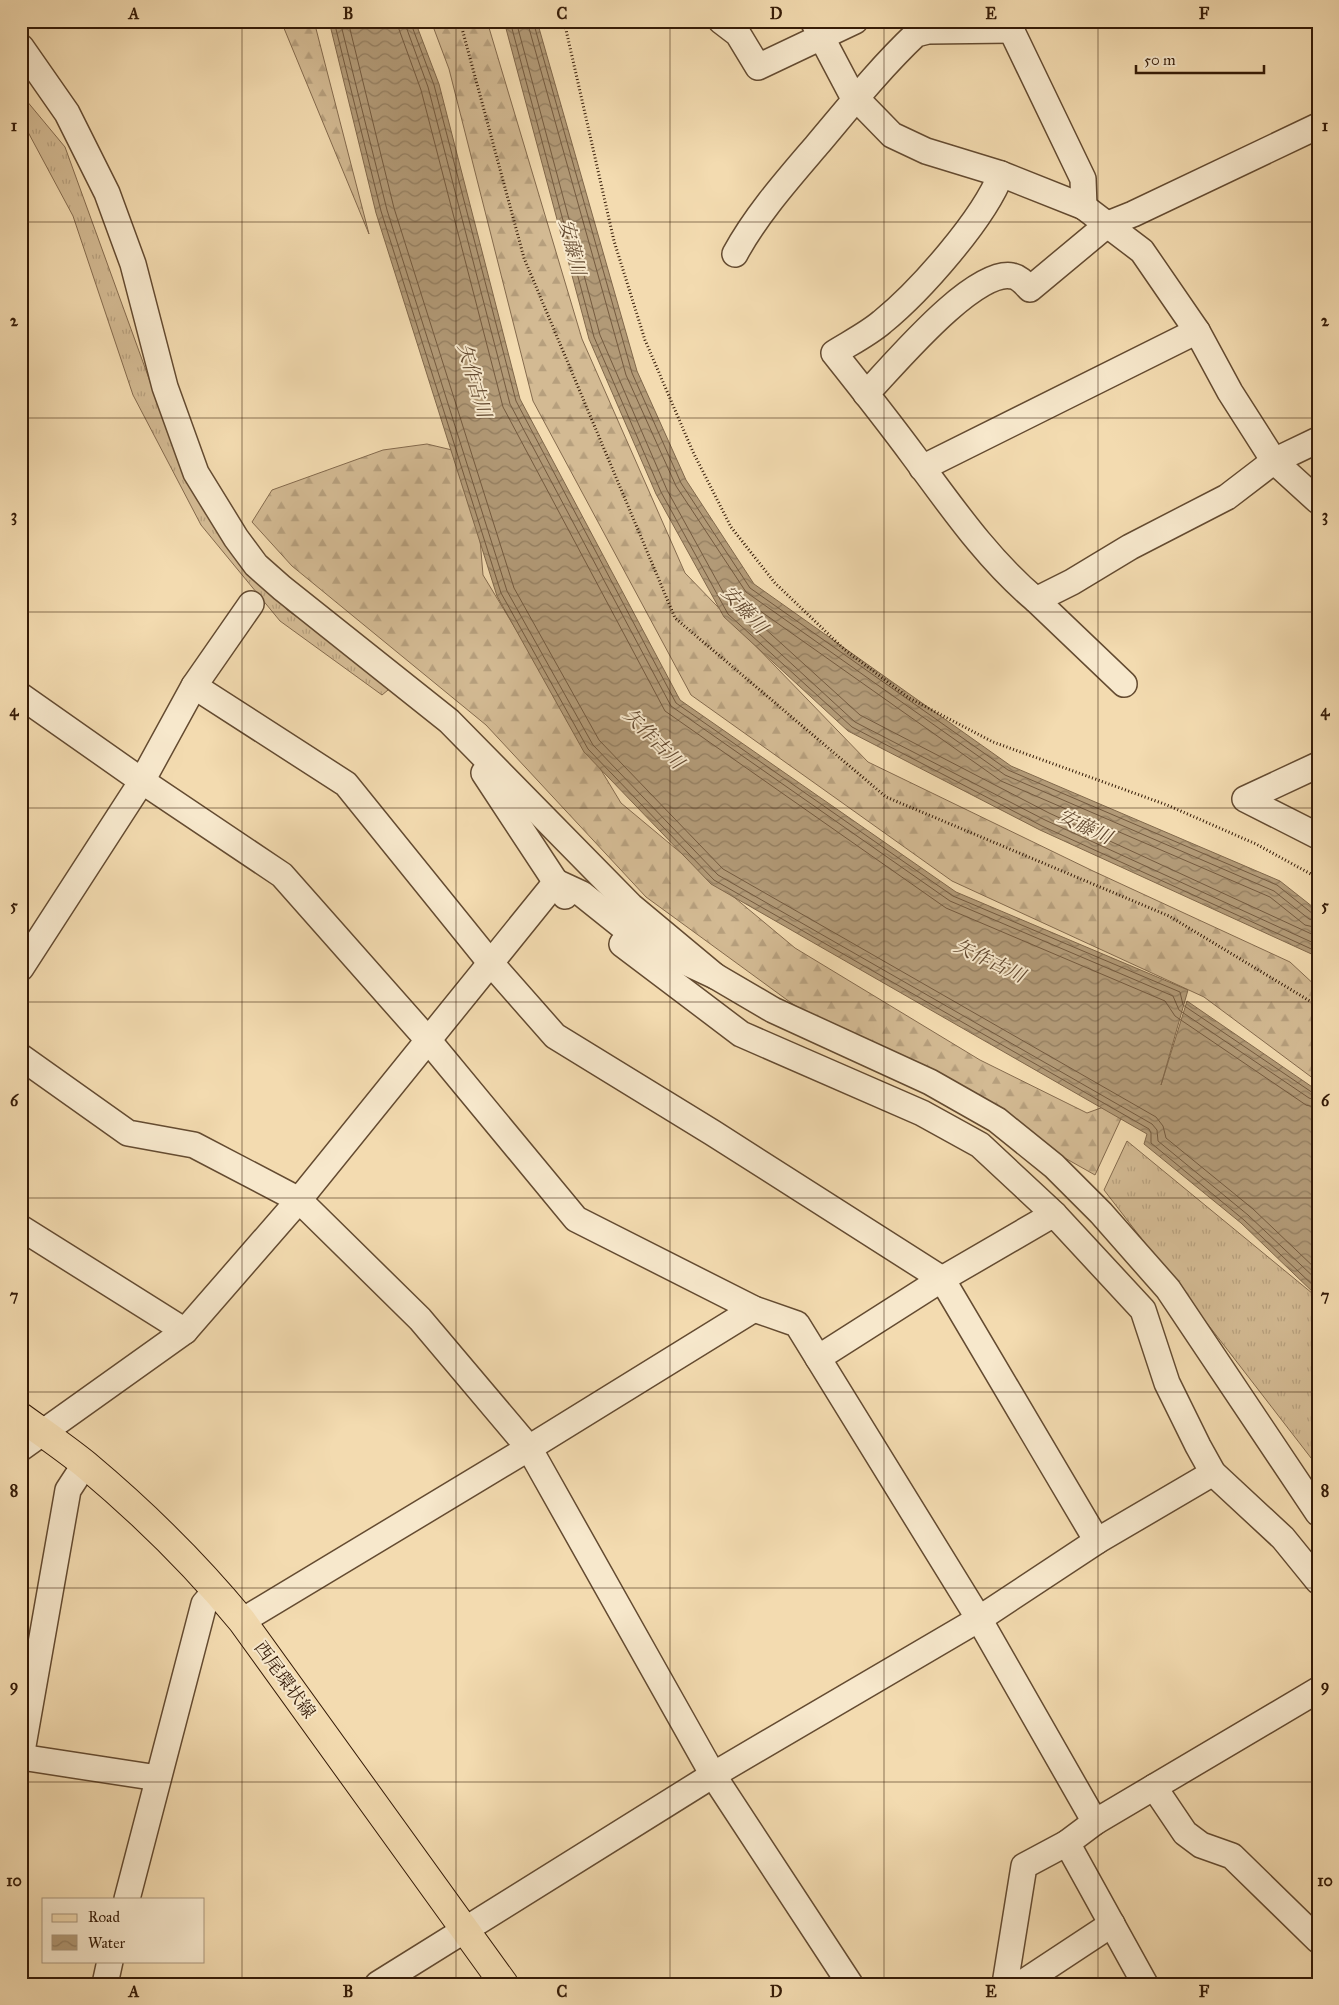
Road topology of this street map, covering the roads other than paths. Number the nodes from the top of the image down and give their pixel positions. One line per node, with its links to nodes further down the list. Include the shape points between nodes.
1 (721, 21): 4 (street, via 738,34 758,67)
2 (855, 21): 4 (street)
3 (1009, 26): 7 (street, via 916,34); 11 (street, via 1083,179)
4 (818, 29): 7 (street)
5 (21, 47): 8 (street)
6 (21, 73): 8 (street)
7 (856, 99): 10 (street, via 892,135 926,151); 13 (street, via 794,172)
8 (67, 113): 27 (street, via 107,193 133,264 165,387 196,473 236,538 256,565 282,588)
9 (1318, 126): 12 (street)
10 (1001, 174): 11 (street); 14 (street, via 964,235)
11 (1084, 207): 12 (street)
12 (1108, 224): 15 (street, via 1142,252); 16 (street, via 1030,289 1011,276 988,279 947,310)
13 (735, 254)
14 (897, 308): 16 (street); 17 (street, via 834,353)
15 (1197, 331): 19 (street, via 1230,392); 20 (street)
16 (922, 337): 17 (street)
17 (866, 394): 20 (street)
18 (1318, 440): 19 (street)
19 (1274, 461): 21 (street); 22 (street, via 1227,497)
20 (922, 468): 22 (street, via 982,546)
21 (1318, 501)
22 (1036, 600): 24 (street)
23 (251, 604): 25 (street)
24 (1124, 684)
25 (194, 686): 29 (street); 32 (street, via 346,784)
26 (21, 696): 29 (street)
27 (449, 721): 31 (street); 34 (street, via 631,906)
28 (1318, 765): 30 (street, via 1245,799)
29 (142, 781): 33 (street); 35 (street, via 282,875)
30 (1318, 836)
31 (556, 882): 32 (street); 34 (street, via 582,894 642,942); 38 (street, via 570,905 741,1034 922,1113 980,1145)
32 (489, 961): 35 (street); 40 (street, via 555,1036)
33 (21, 968)
34 (715, 976): 48 (street, via 773,1010 930,1082 997,1120 1054,1166 1102,1213 1168,1289)
35 (428, 1040): 37 (street); 41 (street, via 576,1219)
36 (21, 1057): 37 (street, via 128,1133 194,1144)
37 (299, 1200): 42 (street); 45 (street, via 420,1319)
38 (1054, 1214): 40 (street); 47 (street, via 1142,1310 1168,1383)
39 (21, 1228): 42 (street)
40 (942, 1279): 43 (street); 49 (street)
41 (754, 1308): 43 (street, via 797,1324); 45 (street)
42 (185, 1331): 44 (street)
43 (818, 1358): 52 (street)
44 (28, 1433): 46 (main road, 西尾環状線)
45 (529, 1448): 53 (street); 56 (street)
46 (85, 1464): 51 (main road, 西尾環状線, via 144,1517); 55 (street, via 68,1490)
47 (1213, 1474): 49 (street); 50 (street, via 1283,1538)
48 (1318, 1513)
49 (1097, 1541): 52 (street)
50 (1318, 1581)
51 (216, 1590): 53 (main road, 西尾環状線); 57 (street, via 204,1604)
52 (979, 1619): 56 (street); 59 (street)
53 (242, 1621): 63 (main road, 西尾環状線)
54 (1318, 1690): 58 (street)
55 (21, 1757): 57 (street)
56 (713, 1775): 63 (street); 69 (street)
57 (158, 1778): 61 (street)
58 (1154, 1787): 59 (street); 64 (street, via 1185,1833 1200,1845 1232,1856)
59 (1095, 1822): 60 (street)
60 (1067, 1843): 62 (street); 70 (street, via 1024,1866)
61 (127, 1898)
62 (1112, 1924): 71 (street); 72 (street)
63 (466, 1930): 67 (street); 68 (main road, 西尾環状線)
64 (1318, 1940)
65 (110, 1962): 66 (street)
66 (104, 1984)
67 (378, 1984)
68 (504, 1984)
69 (850, 1984)
70 (1004, 1984)
71 (1021, 1984)
72 (1145, 1984)

